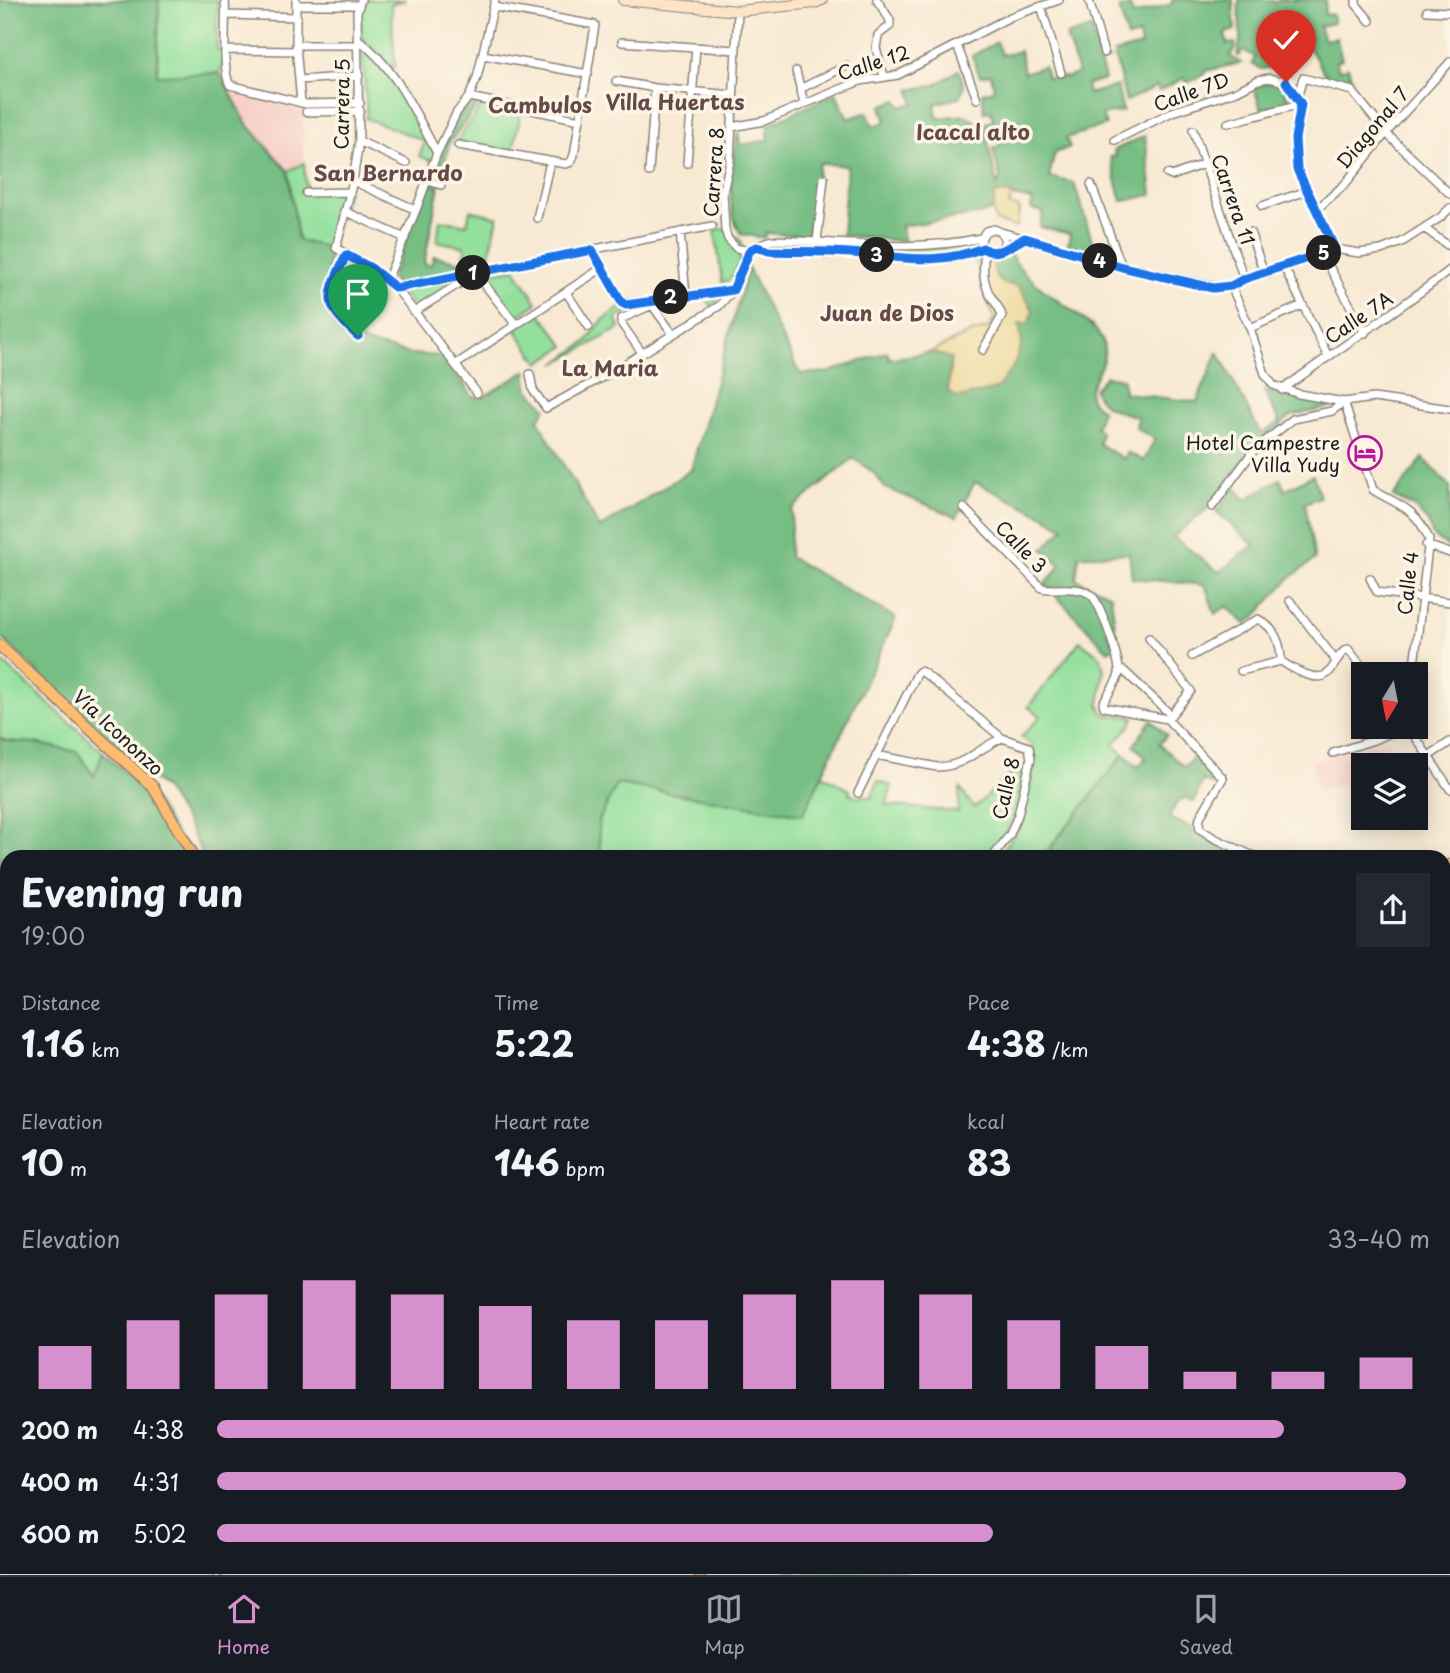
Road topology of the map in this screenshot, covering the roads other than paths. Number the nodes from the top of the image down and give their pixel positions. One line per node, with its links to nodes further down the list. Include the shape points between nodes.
1 (225, 0): 16 (street)
2 (623, 0): 8 (main road)
3 (822, 0): 13 (main road)
4 (877, 0): 34 (street, via 890,20 876,42)
5 (1059, 0): 12 (street, Calle 12)
6 (1089, 0): 26 (street)
7 (1356, 0): 18 (street)
8 (645, 1): 13 (main road)
9 (296, 2): 10 (street); 17 (street)
10 (360, 3): 19 (street, Carrera 5)
11 (495, 3): 27 (street); 32 (street, via 595,25)
12 (1041, 6): 21 (street, Calle 12); 31 (street)
13 (738, 11): 25 (street, Carrera 8)
14 (1427, 11): 15 (street)
15 (1450, 12)
16 (226, 15): 17 (street); 24 (street)
17 (297, 17): 23 (street)
18 (1370, 20)
19 (358, 42): 23 (street); 33 (street, Carrera 5); 56 (street, via 375,52 397,80)
20 (622, 42): 22 (street)
21 (957, 44): 34 (street, Calle 12, via 898,75); 42 (street)
22 (696, 47): 25 (street); 39 (street)
23 (296, 48): 24 (street); 35 (street)
24 (227, 50): 44 (street, via 230,85)
25 (736, 50): 40 (street, Carrera 8)
26 (1104, 53)
27 (483, 55): 32 (street); 41 (street)
28 (1450, 62): 52 (street, Diagonal 7)
29 (846, 66): 38 (street)
30 (796, 71): 38 (street)
31 (1061, 73)
32 (588, 74): 48 (street)
33 (359, 76): 35 (street); 46 (street, Carrera 5)
34 (884, 76): 45 (street, Calle 12)
35 (299, 80): 44 (street)
36 (616, 81): 37 (street)
37 (655, 88): 39 (street); 61 (street)
38 (800, 89): 45 (street)
39 (692, 91): 40 (street); 59 (street)
40 (733, 95): 50 (street, Carrera 8)
41 (469, 97): 48 (street); 56 (street)
42 (978, 99)
43 (1299, 101): 49 (street); 52 (street, via 1303,78 1352,91); 53 (street, Calle 7D, via 1286,82 1258,80 1183,107); 68 (street, via 1295,150)
44 (301, 103): 46 (street)
45 (804, 103): 50 (street, Calle 12, via 764,121)
46 (360, 107): 47 (street); 54 (street, Carrera 5)
47 (306, 112)
48 (580, 120): 57 (street, via 571,162)
49 (1228, 123)
50 (732, 127): 88 (street, Carrera 8, via 724,220 728,239 736,248)
51 (1193, 130): 60 (street, Carrera 11)
52 (1386, 133): 71 (street); 75 (street, Diagonal 7, via 1345,184)
53 (1115, 139)
54 (359, 141): 58 (street); 64 (street, Carrera 5)
55 (458, 145): 57 (street)
56 (437, 153): 65 (street)
57 (550, 162): 77 (street)
58 (406, 163)
59 (687, 163)
60 (1206, 163): 62 (street); 101 (street, Carrera 11)
61 (649, 172)
62 (1167, 174)
63 (824, 178): 86 (street)
64 (353, 181): 69 (street, Carrera 5); 74 (street)
65 (428, 181): 67 (street); 74 (street)
66 (1091, 184): 95 (street)
67 (441, 185)
68 (1307, 191): 72 (street); 75 (street)
69 (350, 192): 70 (street); 76 (street, Carrera 5)
70 (306, 193)
71 (1450, 194)
72 (1262, 206)
73 (1450, 208): 79 (street)
74 (416, 210): 83 (street)
75 (1316, 210): 91 (street)
76 (344, 211): 83 (street); 94 (street, Carrera 5, via 335,248)
77 (537, 218)
78 (712, 226): 80 (street)
79 (1424, 228): 87 (street); 91 (street, via 1381,250)
80 (680, 232): 92 (street); 107 (street)
81 (1001, 232): 84 (street, via 989,229); 85 (street); 90 (street, via 1005,240)
82 (1250, 232): 100 (street)
83 (405, 238): 102 (street)
84 (981, 238): 86 (street, via 891,247); 89 (street)
85 (1025, 238): 90 (street); 95 (street)
86 (817, 242): 88 (street, via 769,240)
87 (1450, 247)
88 (754, 249): 89 (street, via 932,260); 105 (street)
89 (984, 249): 90 (street, via 993,253); 116 (street, via 982,275 1002,316)
90 (1002, 249)
91 (1335, 249): 93 (street)
92 (592, 250): 97 (street); 99 (street)
93 (1322, 253): 96 (street); 113 (street)
94 (346, 255): 102 (street); 115 (street, via 330,299 334,311)
95 (1122, 267): 103 (street, via 1213,288)
96 (1284, 267): 100 (street); 108 (street)
97 (602, 268): 106 (street); 107 (street, via 624,304)
98 (1450, 270): 113 (street, Calle 7A)
99 (475, 273): 104 (street); 109 (street); 110 (street)
100 (1264, 273): 101 (street)
101 (1244, 279): 103 (street)
102 (387, 280): 104 (street)
103 (1231, 286): 112 (street)
104 (396, 288): 109 (street)
105 (733, 290): 107 (street); 114 (street, via 719,306)
106 (566, 292): 110 (street); 111 (street)
107 (686, 295)
108 (1303, 305): 112 (street); 118 (street)
109 (414, 312): 119 (street)
110 (516, 325): 119 (street)
111 (589, 327)
112 (1250, 328): 121 (street, via 1265,374)
113 (1365, 333): 118 (street, Calle 7A)
114 (673, 334): 117 (street); 117 (street, via 652,305 621,319)
115 (358, 336)
116 (983, 351)
117 (642, 353): 120 (street, via 546,408 533,390)
118 (1328, 356): 121 (street, Calle 7A)
119 (455, 365): 122 (street)
120 (530, 374)
121 (1282, 390): 123 (street)
122 (477, 393)
123 (1344, 402): 124 (street, via 1374,398); 125 (street, via 1332,411 1293,419 1254,450); 127 (street, Calle 4, via 1373,490 1411,510 1429,539)
124 (1450, 409)
125 (1212, 507)
126 (964, 508): 142 (street, Calle 3, via 1042,588 1078,589 1092,594 1100,604 1119,664 1116,680 1102,702 1104,707)
127 (1426, 545): 128 (street); 130 (street, Calle 4)
128 (1450, 553)
129 (1370, 579): 130 (street, via 1377,592)
130 (1421, 598): 132 (street); 139 (street, Calle 4)
131 (1290, 601): 137 (street)
132 (1450, 602)
133 (1149, 638): 142 (street, via 1191,691)
134 (0, 646): 152 (main road, Vía Icononzo, via 153,787)
135 (1192, 656): 136 (street, via 1258,619 1279,638)
136 (1281, 661): 137 (street, via 1318,678 1327,675); 141 (street)
137 (1336, 662): 138 (street, via 1348,649)
138 (1358, 662)
139 (1414, 662)
140 (1124, 671): 142 (street)
141 (1241, 671)
142 (1169, 717): 154 (street, via 1223,778 1200,817 1200,829)
143 (1002, 738): 147 (street, via 946,767); 147 (street, via 920,671); 153 (street, Calle 8, via 1028,747 1031,758 1018,815)
144 (1377, 739): 146 (street)
145 (1450, 742): 148 (street)
146 (1333, 753)
147 (876, 755): 151 (street)
148 (1428, 756)
149 (1428, 758): 150 (street)
150 (1450, 789)
151 (858, 793)
152 (190, 850)
153 (998, 850)
154 (1240, 850)

